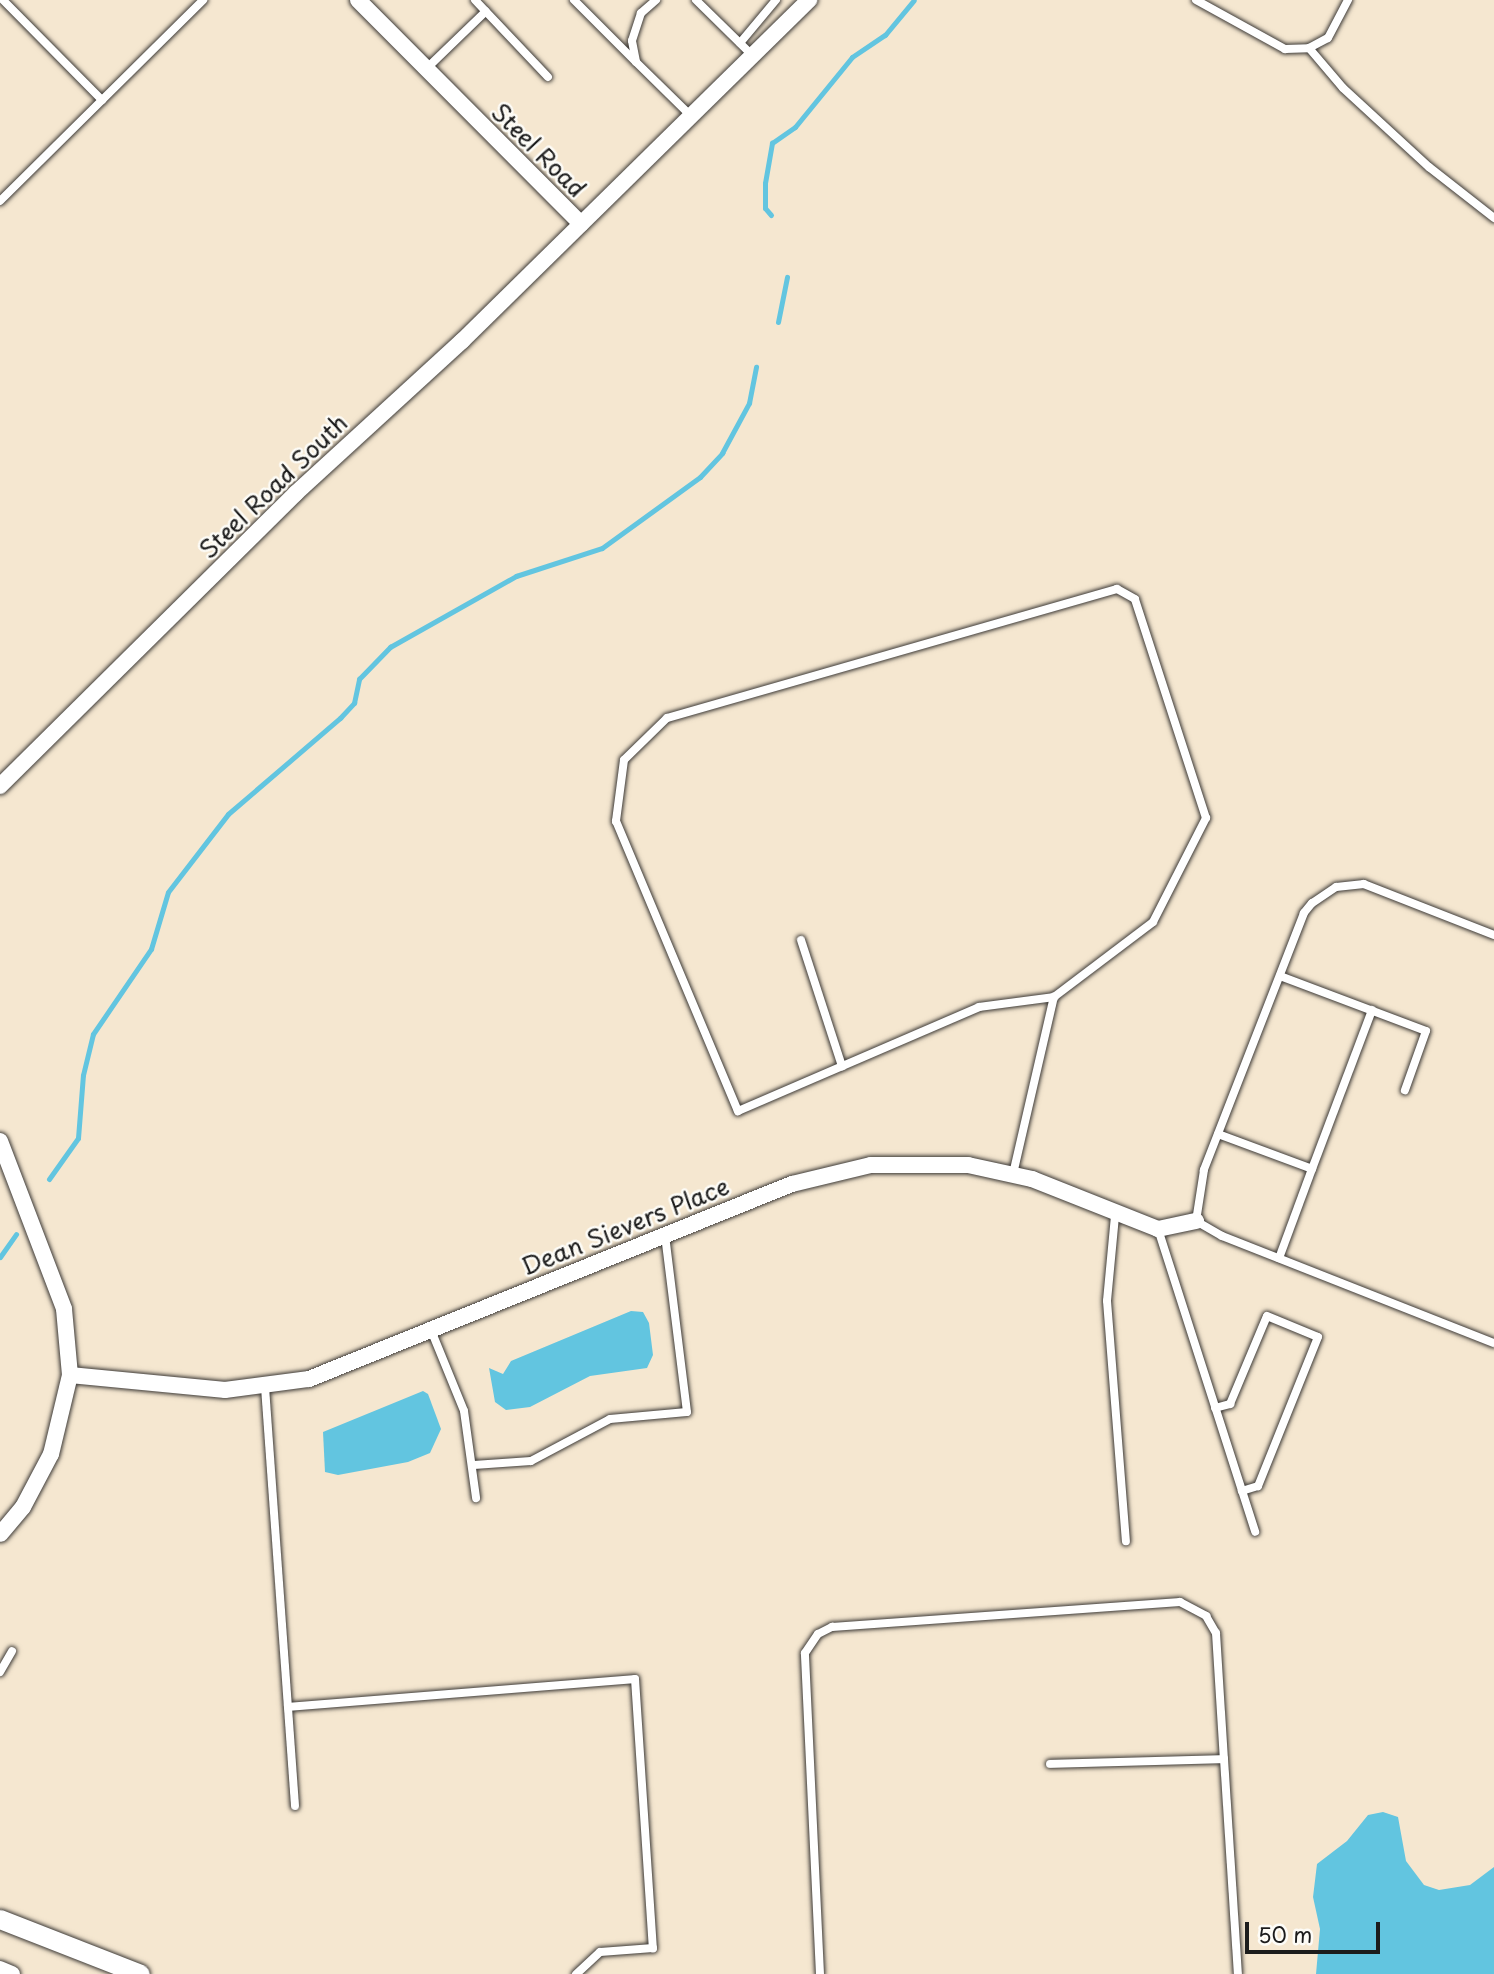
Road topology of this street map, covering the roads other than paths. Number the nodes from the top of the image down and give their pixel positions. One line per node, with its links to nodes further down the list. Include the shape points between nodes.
1 (3, 0): 19 (lane)
2 (203, 0): 19 (lane)
3 (358, 0): 17 (street, Steel Road)
4 (475, 0): 12 (lane)
5 (574, 0): 16 (lane)
6 (656, 0): 16 (lane, via 641,13 632,41)
7 (696, 0): 13 (lane)
8 (775, 0): 13 (lane)
9 (809, 0): 15 (street, Steel Road)
10 (1196, 0): 14 (lane, via 1285,49)
11 (1348, 0): 14 (lane, via 1328,38)
12 (486, 11): 17 (lane); 18 (lane)
13 (740, 43): 15 (lane)
14 (1309, 48): 22 (lane, via 1343,88 1419,159)
15 (752, 55): 20 (street, Steel Road)
16 (636, 62): 20 (lane)
17 (426, 69): 23 (street, Steel Road)
18 (548, 77)
19 (102, 100): 21 (lane)
20 (691, 116): 23 (street, Steel Road)
21 (0, 201)
22 (1494, 218)
23 (581, 224): 24 (street, Steel Road South, via 296,493)
24 (0, 786)
25 (1494, 935): 27 (lane, via 1364,884 1336,887 1304,913)
26 (801, 940): 30 (lane)
27 (1280, 976): 29 (lane); 32 (lane)
28 (1054, 997): 30 (lane, via 979,1007); 30 (lane, via 1153,922 1206,818 1135,599 1117,589 667,718 624,760 616,821 738,1111); 35 (lane)
29 (1372, 1010): 31 (lane, via 1426,1031); 34 (lane)
30 (842, 1066)
31 (1405, 1090)
32 (1218, 1134): 34 (lane); 37 (lane, via 1204,1170)
33 (0, 1141): 43 (street, via 64,1308)
34 (1312, 1169): 40 (lane)
35 (1013, 1174): 36 (street, Dean Sievers Place); 39 (street, Dean Sievers Place, via 936,1162 839,1170)
36 (1115, 1216): 38 (street, Dean Sievers Place); 51 (lane, via 1107,1301)
37 (1196, 1221): 38 (street); 40 (lane)
38 (1158, 1230): 45 (lane)
39 (664, 1235): 41 (street, Dean Sievers Place); 46 (lane, via 687,1412 610,1419 531,1461)
40 (1279, 1258): 42 (lane)
41 (431, 1330): 44 (street, Dean Sievers Place, via 309,1379); 46 (lane, via 458,1391)
42 (1494, 1343)
43 (70, 1376): 44 (street, Dean Sievers Place, via 225,1390); 50 (street, via 51,1454 23,1507)
44 (265, 1387): 54 (lane)
45 (1215, 1408): 47 (lane); 47 (lane, via 1230,1404 1267,1316 1318,1337 1258,1486)
46 (474, 1465): 48 (lane)
47 (1242, 1491): 49 (lane)
48 (475, 1498)
49 (1255, 1532)
50 (0, 1534)
51 (1126, 1541)
52 (12, 1651): 53 (lane)
53 (0, 1672)
54 (288, 1707): 57 (lane); 62 (lane, via 635,1679 653,1948 600,1952)
55 (1224, 1759): 56 (lane); 63 (lane, via 1216,1633 1206,1616 1180,1602 832,1627 818,1634 805,1653); 64 (lane)
56 (1050, 1764)
57 (295, 1807)
58 (0, 1919): 61 (street)
59 (0, 1969): 60 (street)
60 (12, 1974)
61 (139, 1974)
62 (576, 1974)
63 (820, 1974)
64 (1238, 1974)

